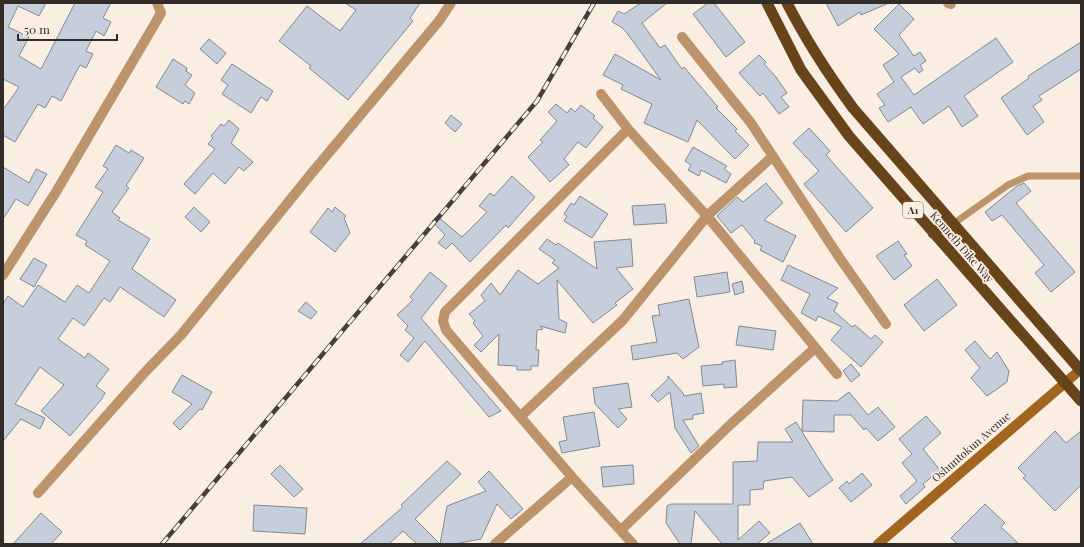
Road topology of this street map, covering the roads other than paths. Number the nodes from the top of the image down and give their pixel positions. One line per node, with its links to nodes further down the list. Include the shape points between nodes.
1 (157, 3): 8 (street)
2 (167, 3): 8 (street)
3 (451, 3): 26 (street, via 440,21 316,168 181,335)
4 (767, 3): 16 (highway, Kenneth Dike Way / A1, via 801,70 816,92 848,136)
5 (788, 3): 15 (highway, Kenneth Dike Way / A1, via 826,72 848,102)
6 (948, 3): 7 (street)
7 (951, 4)
8 (161, 13): 17 (street, via 56,192)
9 (682, 37): 12 (street, via 751,123)
10 (600, 94): 11 (street)
11 (628, 128): 14 (street); 24 (street, via 445,312 443,321 446,330)
12 (773, 156): 14 (street); 18 (street)
13 (1081, 176): 15 (lane, via 1028,176 1008,185)
14 (707, 216): 19 (street); 24 (street, via 623,320)
15 (951, 222): 16 (highway); 20 (highway, Kenneth Dike Way / A1)
16 (933, 234): 22 (highway, Kenneth Dike Way / A1)
17 (3, 275)
18 (886, 324)
19 (815, 348): 21 (street); 27 (street, via 731,424)
20 (1080, 370): 22 (main road, Oshuntokun Avenue)
21 (837, 374)
22 (1064, 382): 23 (highway, Kenneth Dike Way / A1); 30 (main road, Oshuntokun Avenue)
23 (1081, 401)
24 (522, 416): 25 (street)
25 (572, 478): 27 (street); 28 (street)
26 (38, 493)
27 (621, 530): 29 (street)
28 (495, 544)
29 (633, 544)
30 (878, 544)

